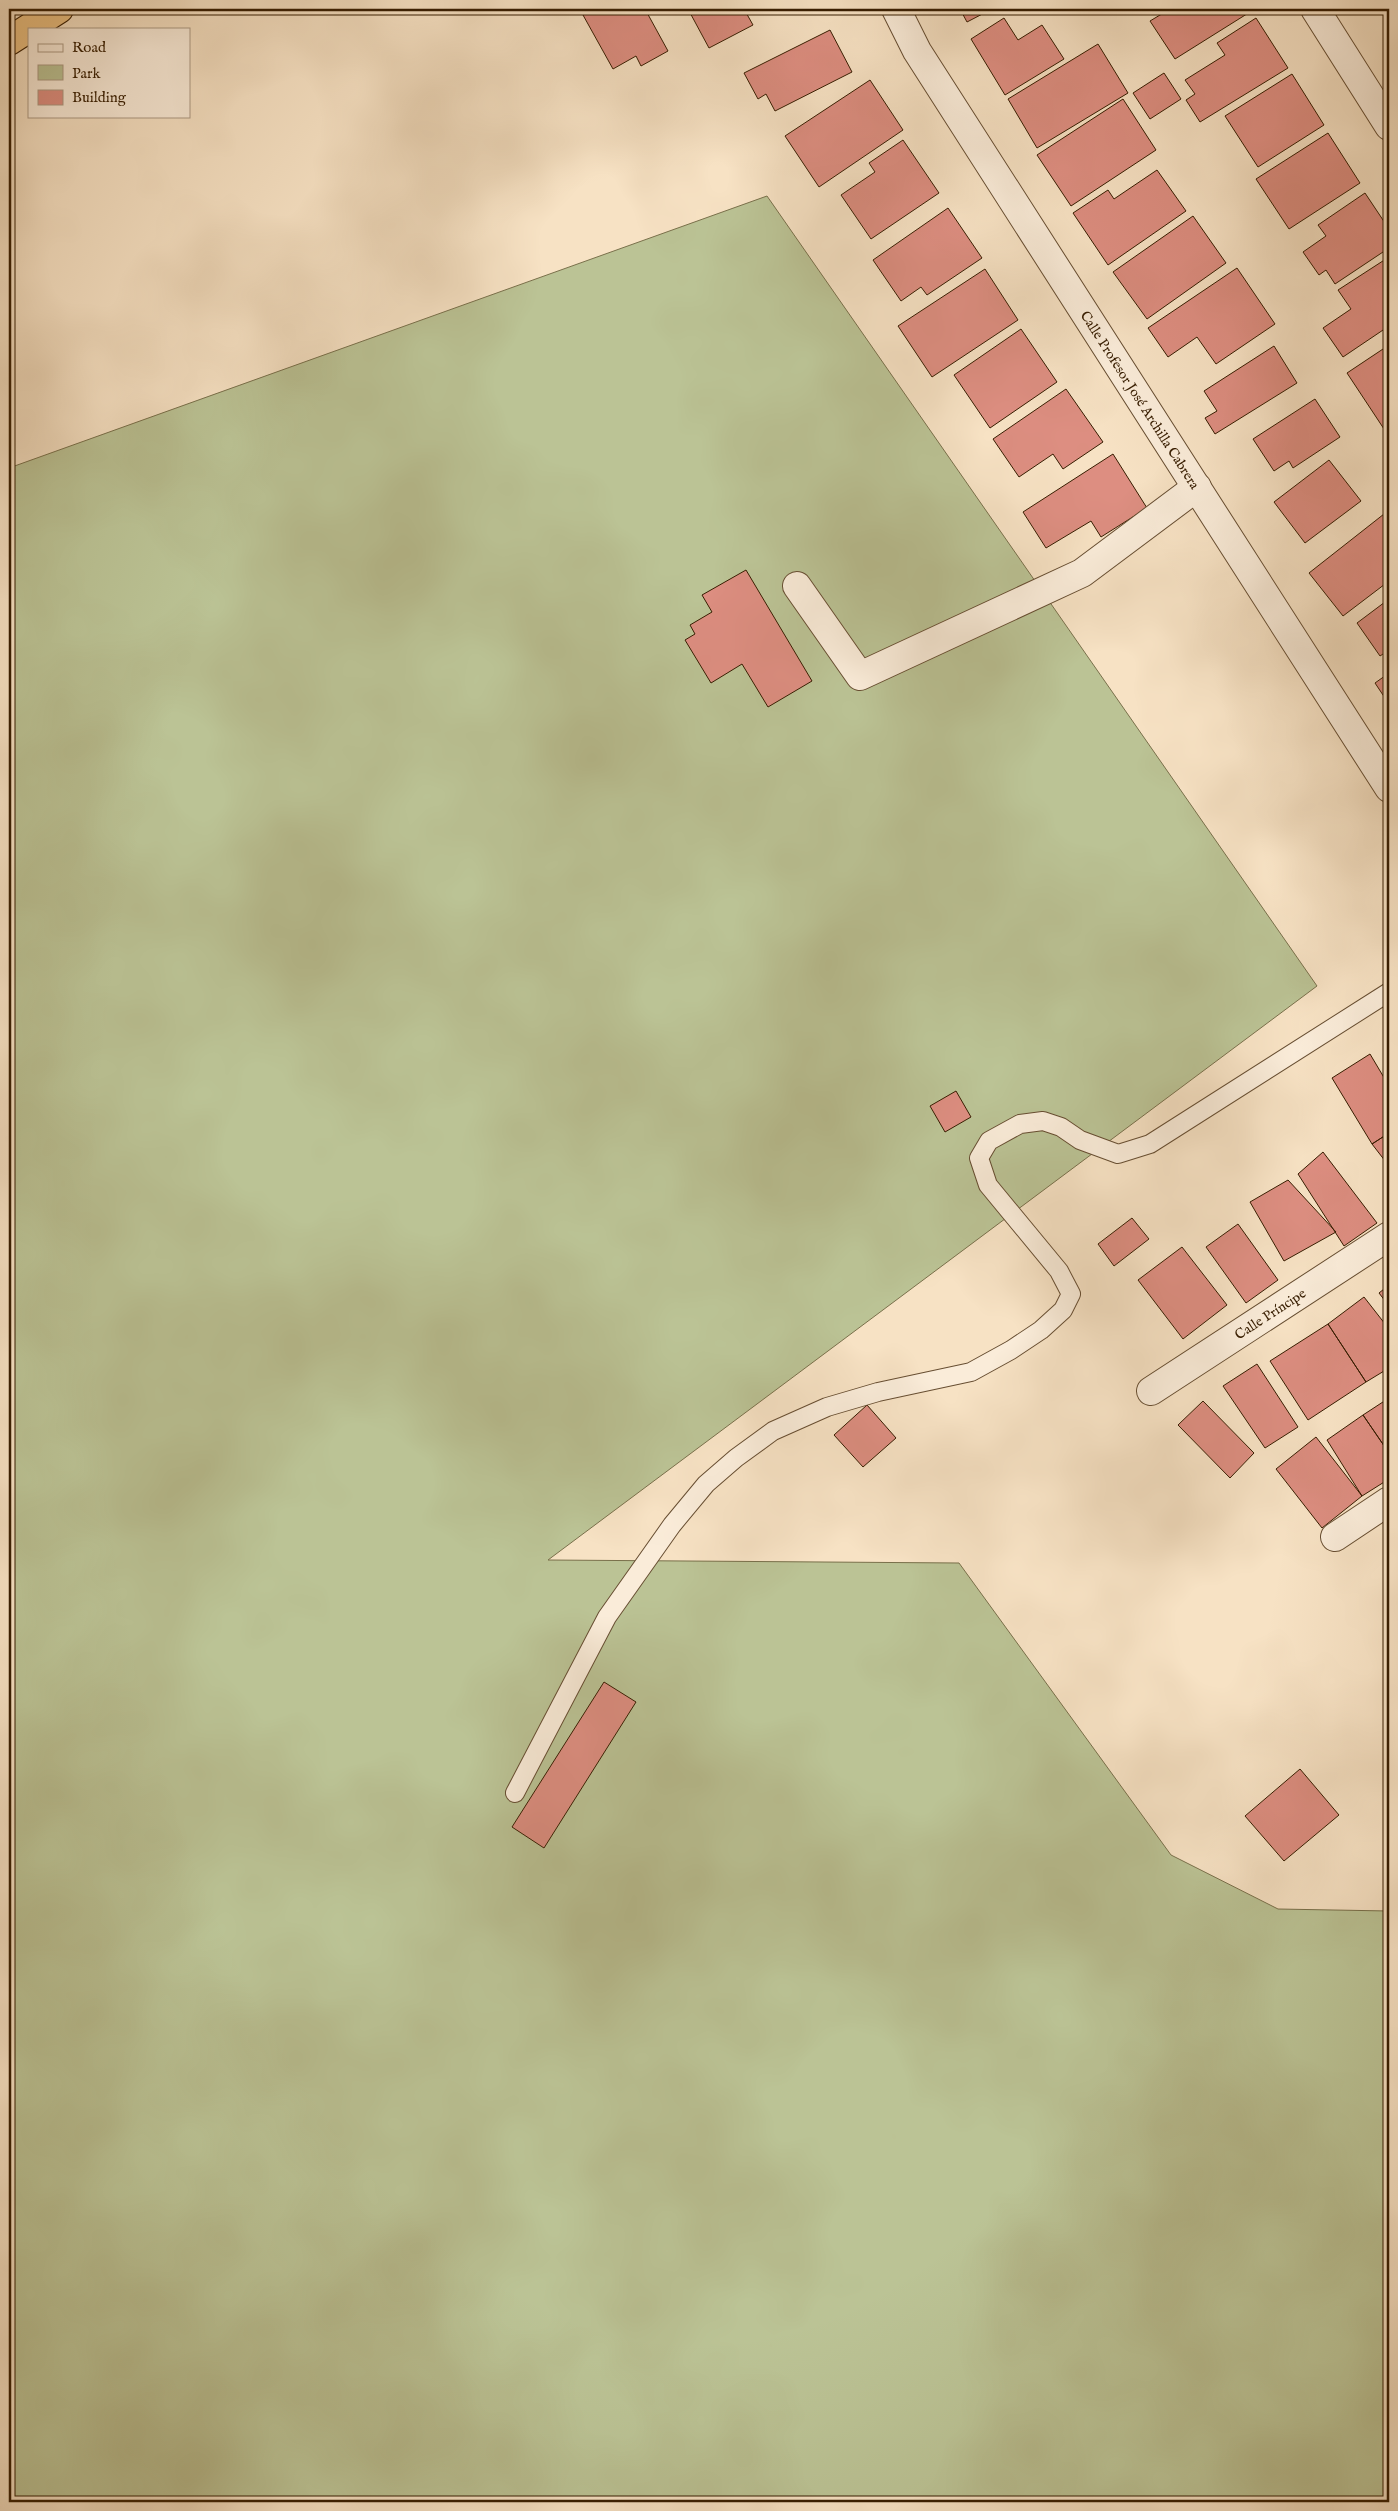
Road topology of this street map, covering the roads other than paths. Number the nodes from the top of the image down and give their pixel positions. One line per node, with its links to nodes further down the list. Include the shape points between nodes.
1 (59, 9): 4 (highway)
2 (896, 9): 8 (street, Calle Profesor José Archilla Cabrera, via 918,51)
3 (1315, 9): 7 (street)
4 (29, 28)
5 (28, 29): 6 (highway)
6 (9, 41)
7 (1389, 126)
8 (1196, 487): 9 (street, via 1082,573 860,676); 10 (street, Calle Profesor José Archilla Cabrera)
9 (797, 586)
10 (1389, 788)
11 (1389, 992): 16 (lane, via 1150,1144 1118,1154 1043,1121 1020,1124 989,1142 979,1158 988,1184 1059,1271 1071,1294 1063,1310 1041,1330 971,1372 878,1392 827,1407 773,1431 706,1484 672,1525 607,1617)
12 (1389, 1236): 13 (street, Calle Príncipe)
13 (1151, 1391)
14 (1389, 1501): 15 (street)
15 (1336, 1537)
16 (515, 1793)

